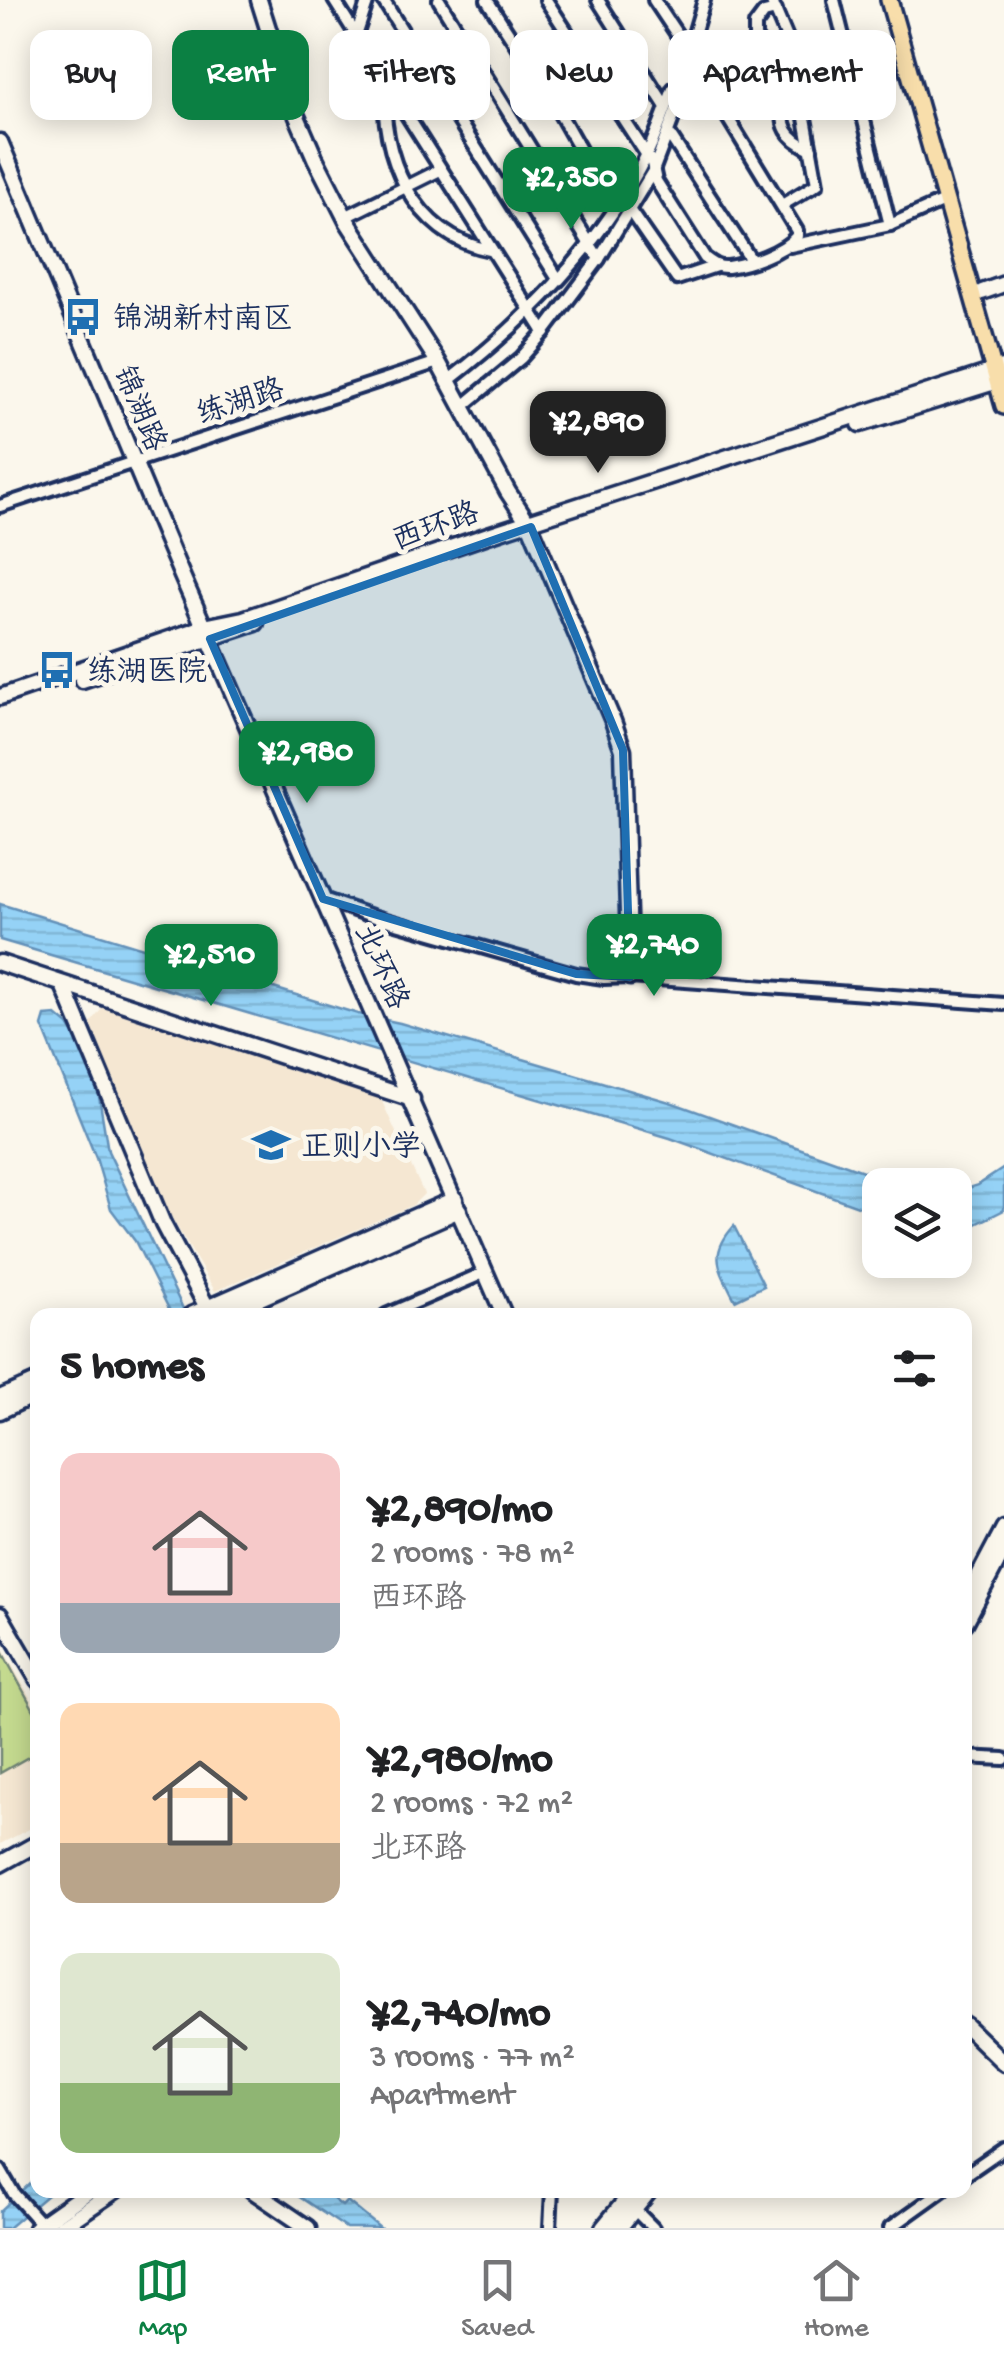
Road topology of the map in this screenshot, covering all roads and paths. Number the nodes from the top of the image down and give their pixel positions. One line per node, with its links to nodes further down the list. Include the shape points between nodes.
1 (259, 0): 36 (street, via 292,105)
2 (334, 0): 15 (street)
3 (368, 0): 16 (street)
4 (382, 0): 44 (street)
5 (439, 0): 38 (street)
6 (487, 0): 34 (street)
7 (546, 0): 28 (street)
8 (598, 0): 20 (street)
9 (654, 0): 17 (street)
10 (704, 0): 18 (street)
11 (834, 0): 37 (street)
12 (890, 0): 32 (main road)
13 (900, 0): 46 (main road)
14 (773, 5): 27 (street, via 793,52); 27 (street, via 755,25 755,37 796,96 783,108 786,132)
15 (352, 30)
16 (358, 30)
17 (674, 30)
18 (696, 30)
19 (668, 103): 20 (street)
20 (666, 107): 28 (street)
21 (387, 120): 31 (street)
22 (409, 120): 29 (street)
23 (674, 120): 25 (street)
24 (730, 120): 33 (street)
25 (669, 134): 30 (street); 42 (street)
26 (0, 142): 54 (street, 锦湖路)
27 (811, 149): 33 (street, via 817,184)
28 (646, 156): 30 (street); 34 (street)
29 (440, 170): 31 (street); 40 (street)
30 (653, 172): 35 (street); 43 (street, via 705,258)
31 (407, 188): 36 (street); 40 (street, via 447,236)
32 (946, 200): 37 (street); 50 (main road)
33 (782, 205): 39 (street, via 797,230)
34 (614, 206): 35 (street); 38 (street)
35 (628, 215): 41 (street); 43 (street, via 677,279)
36 (345, 217): 49 (street)
37 (890, 225): 39 (street)
38 (588, 242): 41 (street); 44 (street)
39 (786, 247): 42 (street)
40 (490, 250): 47 (street)
41 (599, 260): 48 (street)
42 (752, 260): 43 (street)
43 (717, 266)
44 (558, 279): 47 (street)
45 (1004, 284): 46 (street)
46 (982, 292): 50 (main road)
47 (529, 312): 48 (street); 51 (street)
48 (544, 332): 53 (street)
49 (438, 362): 51 (street); 54 (street, 练湖路)
50 (1001, 374): 52 (main road); 56 (street, 西环路)
51 (448, 380): 53 (street)
52 (1004, 406)
53 (462, 407): 56 (street)
54 (134, 461): 55 (street, 练湖路); 57 (street, 锦湖路)
55 (0, 506)
56 (529, 524): 57 (street, 西环路); 62 (street, via 622,750)
57 (207, 633): 58 (street, 西环路); 59 (street, 西环路); 60 (street, 北环路)
58 (0, 697)
59 (0, 706)
60 (324, 898): 62 (street, via 576,974); 65 (street, 北环路)
61 (0, 964): 63 (street)
62 (630, 976): 64 (street)
63 (63, 985): 65 (street); 68 (street, via 163,1224)
64 (1004, 1004)
65 (412, 1099): 66 (street, 北环路)
66 (457, 1204): 67 (street, 北环路); 69 (street); 70 (street)
67 (486, 1272): 71 (street); 72 (street, 北环路)
68 (207, 1308)
69 (218, 1308)
70 (237, 1308)
71 (402, 1308)
72 (501, 1308)
73 (30, 1385): 75 (street)
74 (30, 1397): 76 (street)
75 (0, 1398)
76 (0, 1411)
77 (1004, 1528): 79 (street)
78 (1004, 1549): 80 (street)
79 (972, 1589)
80 (972, 1610)
81 (0, 1615): 82 (street)
82 (30, 1666)
83 (972, 1757): 84 (street)
84 (1004, 1758)
85 (30, 1847): 86 (street)
86 (0, 1864)
87 (972, 2032): 88 (street)
88 (1004, 2063)
89 (1004, 2148): 91 (street)
90 (0, 2170): 98 (street)
91 (972, 2170)
92 (78, 2198): 98 (street)
93 (104, 2198): 99 (street)
94 (264, 2198): 100 (street)
95 (552, 2198): 101 (street)
96 (932, 2198): 105 (street)
97 (632, 2200): 102 (street); 103 (street); 104 (street)
98 (37, 2224)
99 (60, 2228)
100 (308, 2228)
101 (550, 2228)
102 (603, 2228)
103 (619, 2228)
104 (654, 2228)
105 (890, 2228)

